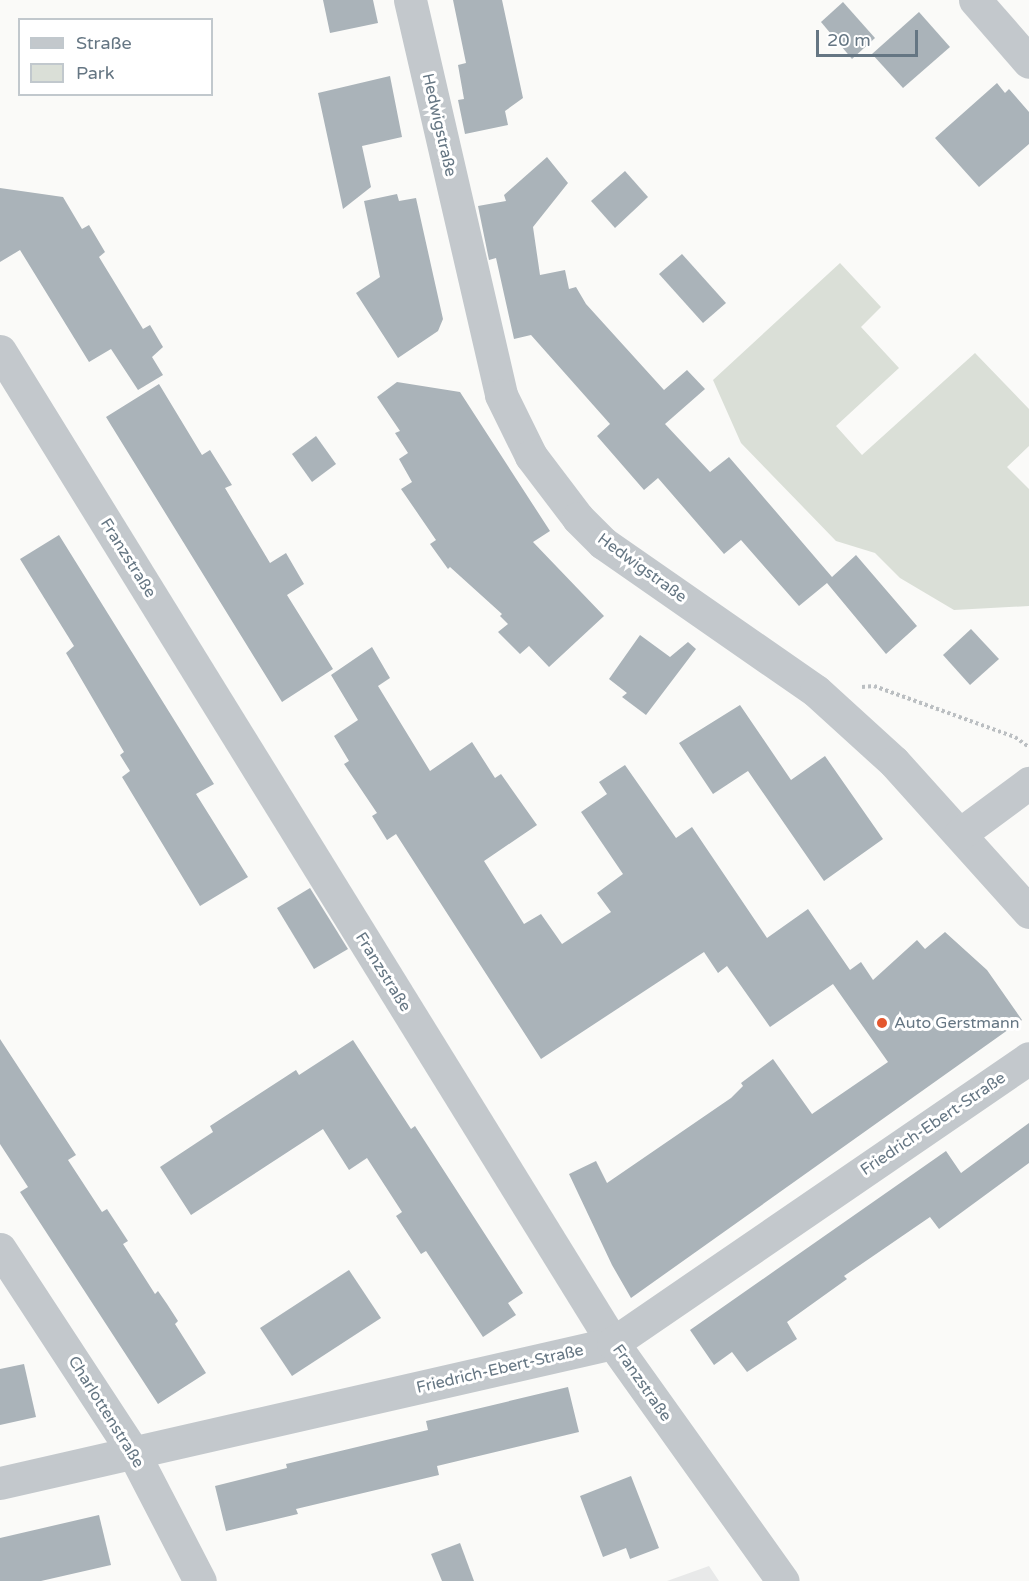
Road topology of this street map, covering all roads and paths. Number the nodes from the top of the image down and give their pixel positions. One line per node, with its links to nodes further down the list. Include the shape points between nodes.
1 (410, 0): 5 (street, Hedwigstraße, via 501,394 531,456 578,518 603,543)
2 (975, 0): 3 (street)
3 (1029, 62)
4 (0, 351): 12 (street, Franzstraße)
5 (816, 691): 6 (path, via 874,686 1015,737); 8 (street, Hedwigstraße, via 894,762)
6 (1029, 747)
7 (1029, 783): 8 (street)
8 (960, 834): 9 (street, Hedwigstraße)
9 (1029, 912)
10 (1029, 1058): 12 (street, Friedrich-Ebert-Straße)
11 (0, 1249): 13 (street, Charlottenstraße)
12 (613, 1343): 13 (street, Friedrich-Ebert-Straße); 16 (street, Franzstraße)
13 (134, 1452): 14 (street, Friedrich-Ebert-Straße); 15 (street, Charlottenstraße)
14 (0, 1483)
15 (200, 1581)
16 (783, 1581)

